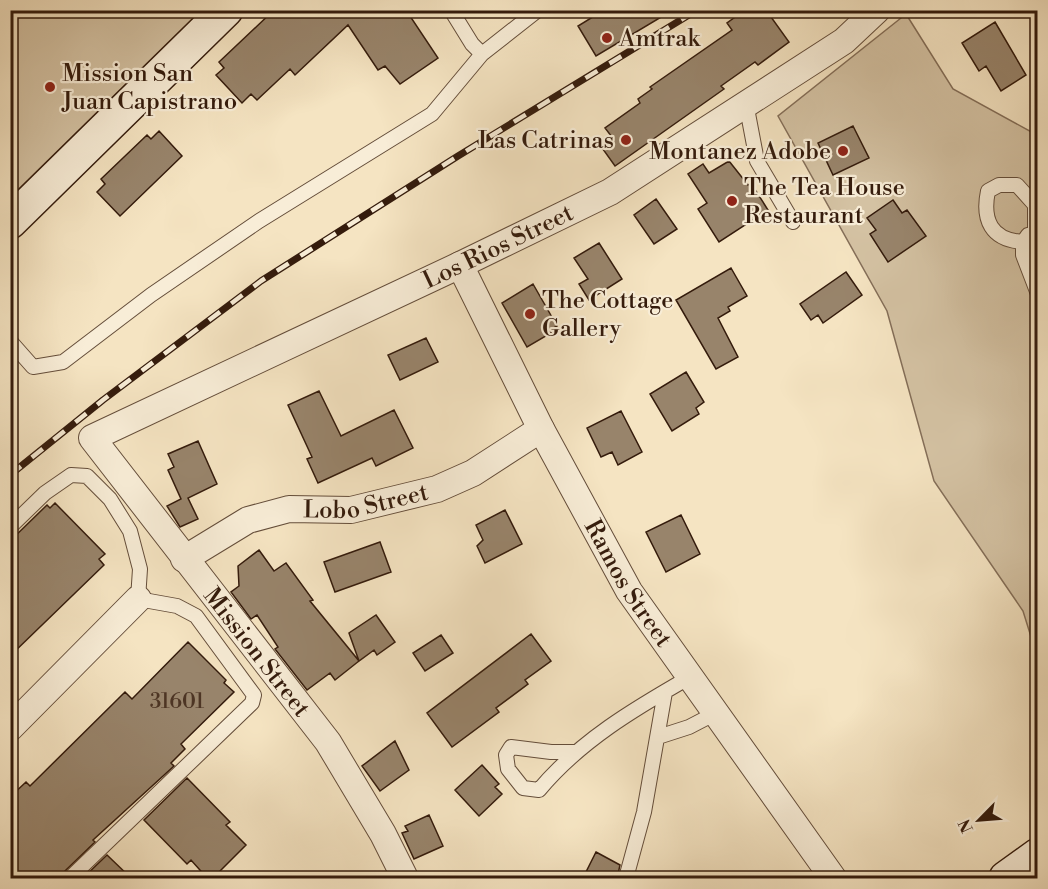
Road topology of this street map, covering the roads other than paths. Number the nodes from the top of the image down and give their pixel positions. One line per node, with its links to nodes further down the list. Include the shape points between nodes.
1 (226, 10): 7 (main road)
2 (451, 10): 5 (lane)
3 (538, 10): 5 (lane)
4 (877, 10): 6 (street, Los Rios Street, via 844,41)
5 (482, 54): 13 (lane, via 432,114 259,220 63,362 33,367)
6 (746, 103): 8 (lane, via 757,161); 11 (street, Los Rios Street, via 610,192)
7 (10, 222)
8 (793, 222)
9 (1036, 228): 10 (lane); 10 (lane, via 1035,205 1017,185 999,185 988,191 984,210 993,230 1009,241)
10 (1023, 242): 12 (lane, via 1023,255)
11 (460, 265): 14 (street, Ramos Street); 15 (street, Los Rios Street)
12 (1038, 294)
13 (10, 341)
14 (541, 429): 17 (street, Lobo Street, via 473,473 437,489 351,510 289,509 248,520); 19 (street, Ramos Street, via 630,591)
15 (92, 438): 17 (street, Mission Street)
16 (10, 527): 18 (lane, via 45,493 71,475 87,476 110,499 130,531 140,569)
17 (184, 559): 28 (street, Mission Street, via 328,742)
18 (138, 599): 22 (street); 27 (lane, via 177,606 196,616 254,695 252,704)
19 (690, 677): 20 (lane); 21 (street, Ramos Street)
20 (665, 692): 23 (lane); 24 (lane)
21 (716, 713): 23 (lane); 26 (street, Ramos Street)
22 (10, 728)
23 (658, 737): 29 (lane)
24 (575, 752): 24 (lane, via 539,790 523,788 508,769 506,755 511,747)
25 (1038, 855): 30 (main road)
26 (829, 877)
27 (70, 879)
28 (405, 879)
29 (626, 879)
30 (1006, 879)

